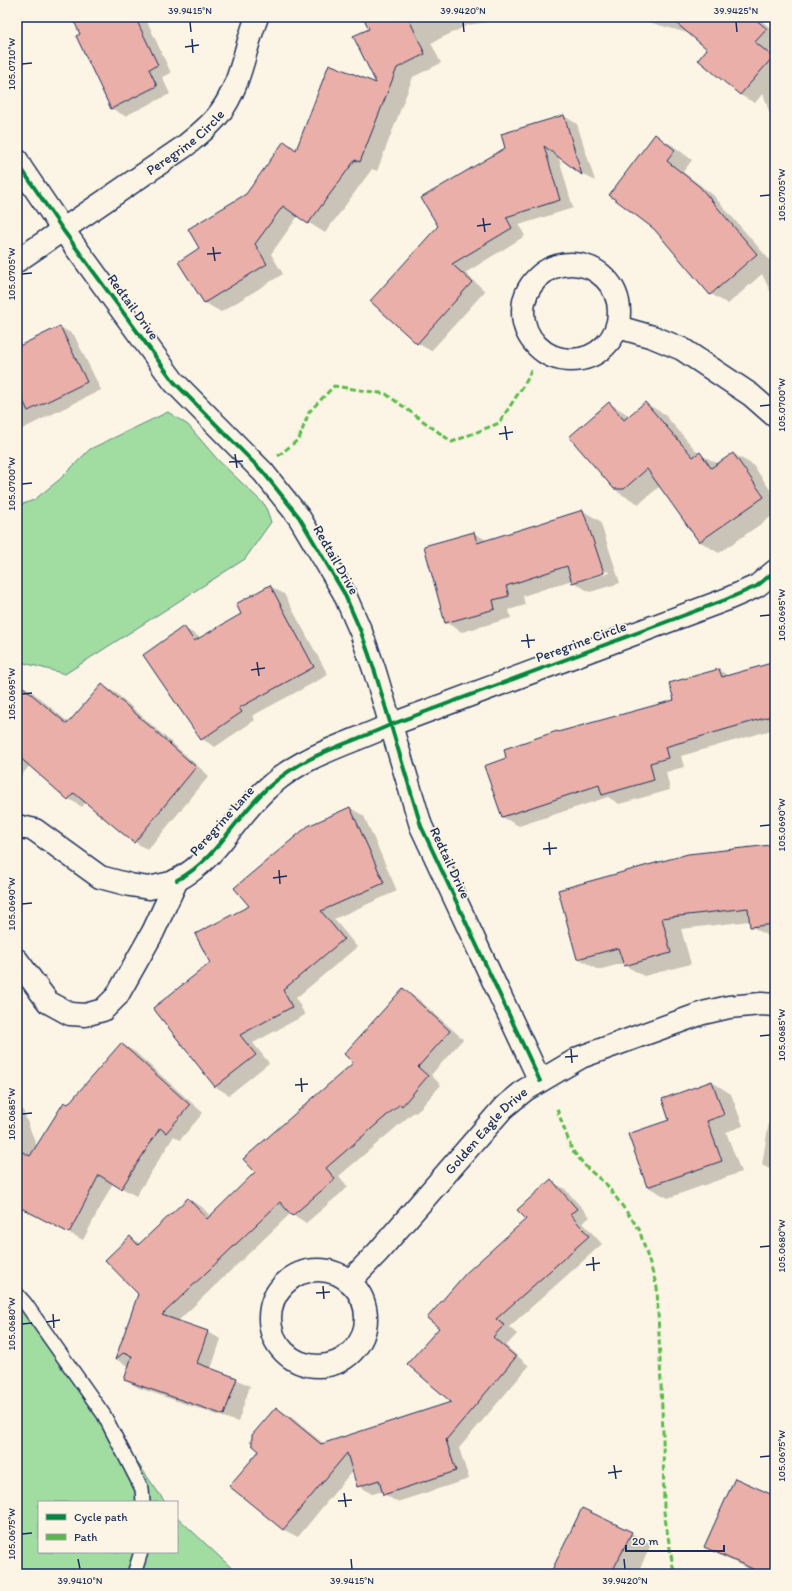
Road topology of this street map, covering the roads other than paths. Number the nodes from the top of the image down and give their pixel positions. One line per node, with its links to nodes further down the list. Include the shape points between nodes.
1 (254, 18): 3 (street, Peregrine Circle, via 233,91 220,114 185,146)
2 (17, 160): 3 (street, Redtail Drive)
3 (63, 230): 4 (street, Peregrine Circle); 8 (street, Redtail Drive, via 174,382 263,472 299,517 344,593 361,632)
4 (17, 261)
5 (618, 327): 5 (street, via 620,308 616,291 605,277 591,267 574,263 557,265 542,273 530,286 524,302 524,321 530,338 543,351 559,358 577,360 595,354 609,343); 6 (street, via 682,349 751,396)
6 (775, 416)
7 (775, 571): 8 (street, Peregrine Circle, via 757,586 726,600)
8 (390, 724): 10 (street, Peregrine Lane, via 308,759 272,784 250,805 215,850); 13 (street, Redtail Drive, via 421,826)
9 (17, 826): 10 (street, Peregrine Lane, via 34,830 100,877 149,888)
10 (177, 880): 11 (street, via 153,932 118,996 103,1010 85,1015 70,1014 54,1006 48,1002)
11 (17, 960)
12 (775, 1005): 13 (street, Golden Eagle Drive, via 761,1004 703,1013 581,1057)
13 (540, 1081): 14 (street, Golden Eagle Drive, via 503,1108)
14 (350, 1281): 14 (street, via 335,1272 318,1269 300,1273 286,1282 275,1296 270,1312 270,1330 290,1359 317,1367 335,1364 351,1355 362,1340 367,1322 365,1304)
15 (17, 1294): 16 (lane, via 104,1416 142,1489)
16 (143, 1501)
17 (141, 1553): 18 (lane)
18 (134, 1574)

